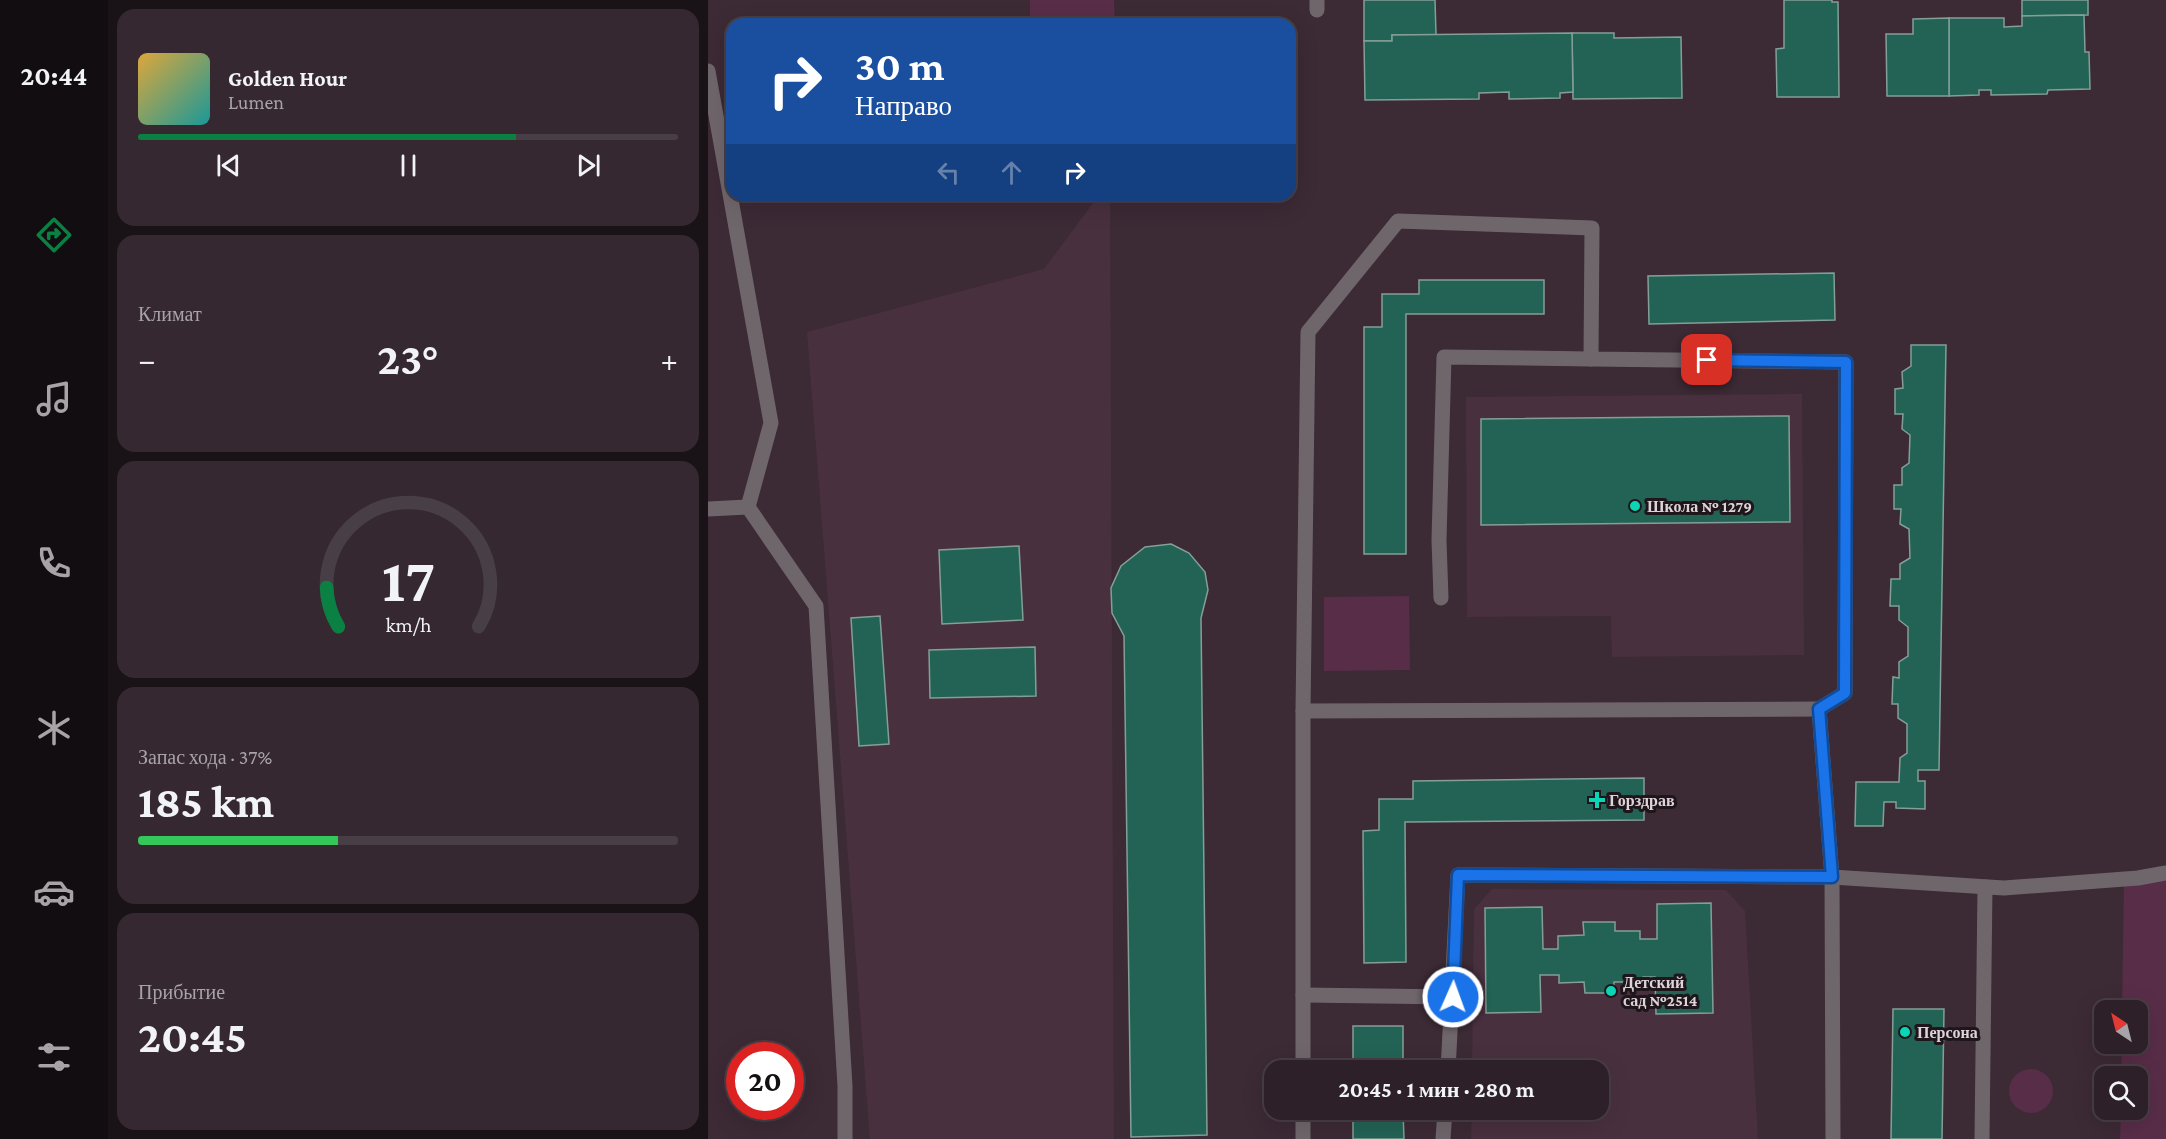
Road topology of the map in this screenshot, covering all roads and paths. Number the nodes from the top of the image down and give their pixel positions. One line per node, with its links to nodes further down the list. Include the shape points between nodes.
1 (708, 71): 2 (lane)
2 (726, 172)
3 (731, 201): 5 (lane, via 771,423)
4 (1592, 359): 7 (lane, via 1443,357); 8 (lane, via 1846,362 1845,693); 9 (lane, via 1592,228 1398,221 1308,332)
5 (748, 507): 6 (lane); 19 (lane, via 816,606 845,1074)
6 (708, 509)
7 (1441, 598)
8 (1819, 709): 9 (lane); 11 (lane)
9 (1303, 711): 13 (lane)
10 (2166, 873): 12 (lane)
11 (1832, 877): 12 (lane); 14 (lane, via 1458,875); 22 (lane)
12 (1985, 887): 23 (lane)
13 (1303, 995): 14 (lane); 15 (lane)
14 (1453, 997): 16 (lane)
15 (1303, 1060)
16 (1449, 1060)
17 (1303, 1120): 20 (lane)
18 (1444, 1120): 21 (lane)
19 (845, 1139)
20 (1303, 1139)
21 (1443, 1139)
22 (1833, 1139)
23 (1982, 1139)

